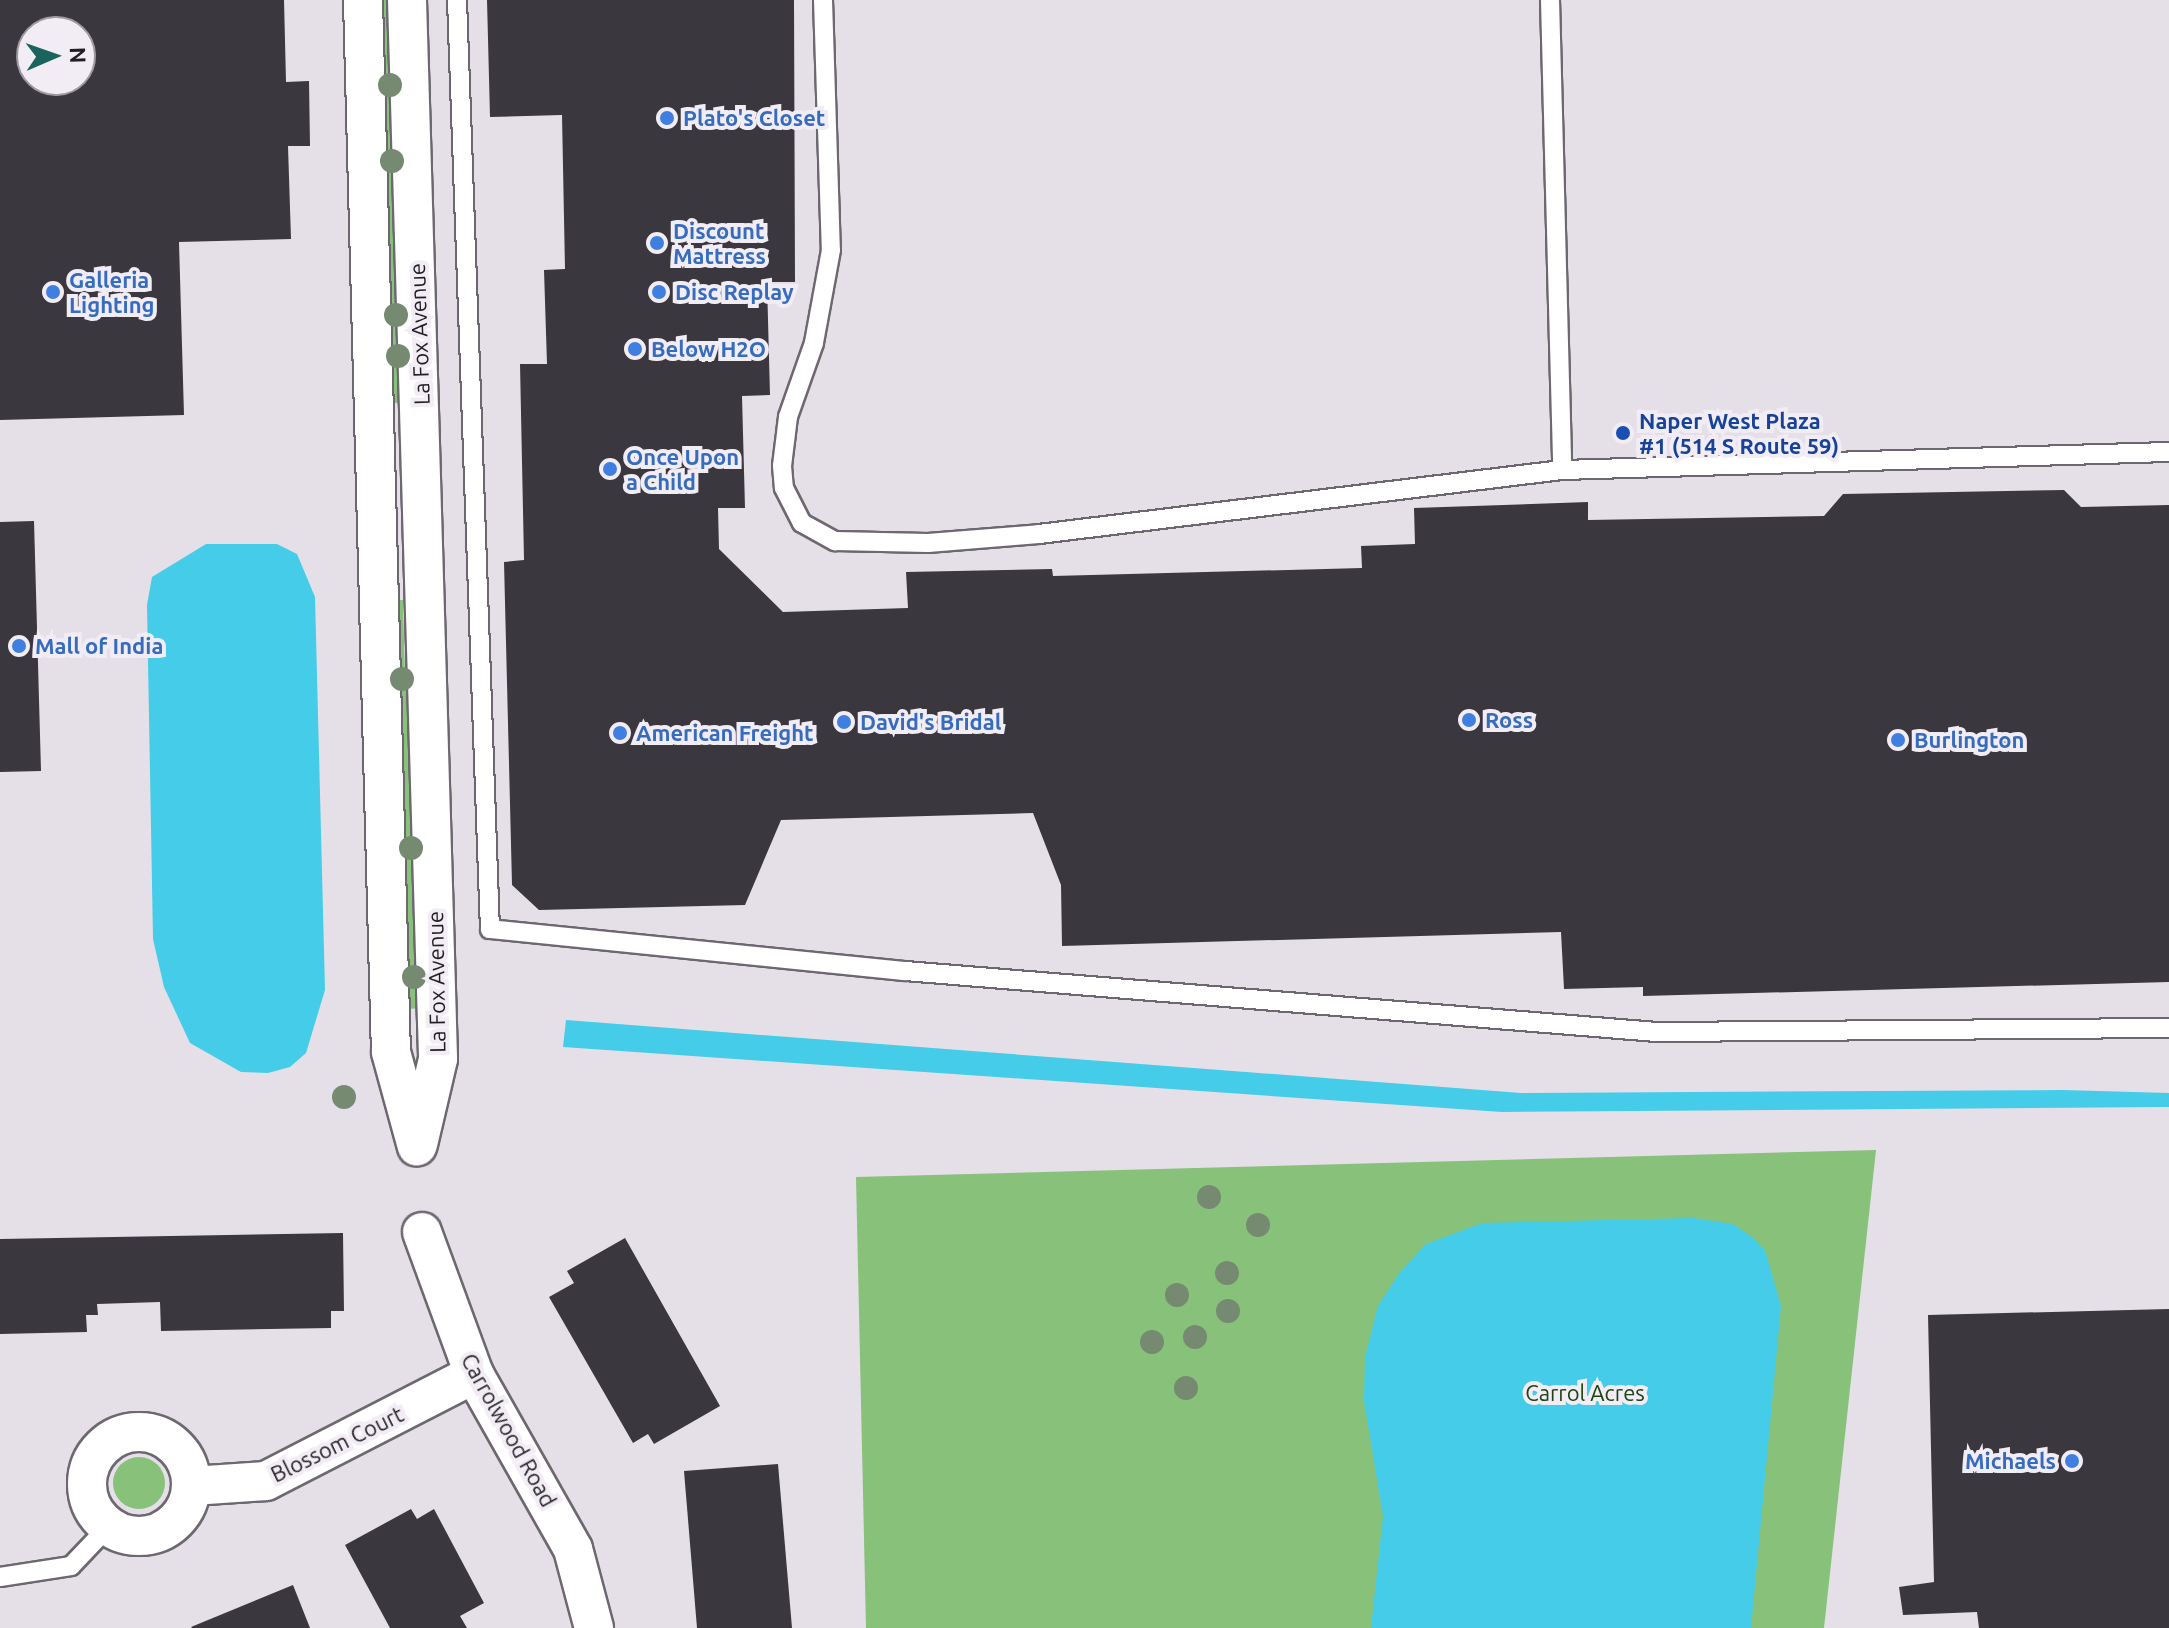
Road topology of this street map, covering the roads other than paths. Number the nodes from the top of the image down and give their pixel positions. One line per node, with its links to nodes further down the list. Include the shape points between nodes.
1 (363, 0): 2 (street, La Fox Avenue, via 391,1052 417,1147 438,1059)
2 (407, 0)
3 (457, 0): 8 (lane, via 490,929 920,972 1657,1032)
4 (823, 0): 7 (lane, via 831,250 814,343 788,417 782,466 792,507 816,533 854,543 1039,534)
5 (1550, 0): 7 (lane)
6 (2169, 452): 7 (lane)
7 (1562, 470)
8 (2169, 1028)
9 (422, 1232): 10 (street, Carrolwood Road)
10 (474, 1374): 11 (street, Blossom Court, via 266,1481); 14 (street, Carrolwood Road, via 573,1549)
11 (192, 1486): 12 (street, via 181,1516 155,1535 123,1535); 12 (street, via 182,1452 168,1440 134,1431 117,1436 97,1454 87,1479 96,1514)
12 (108, 1527): 13 (lane, via 71,1566)
13 (0, 1577)
14 (594, 1628)

